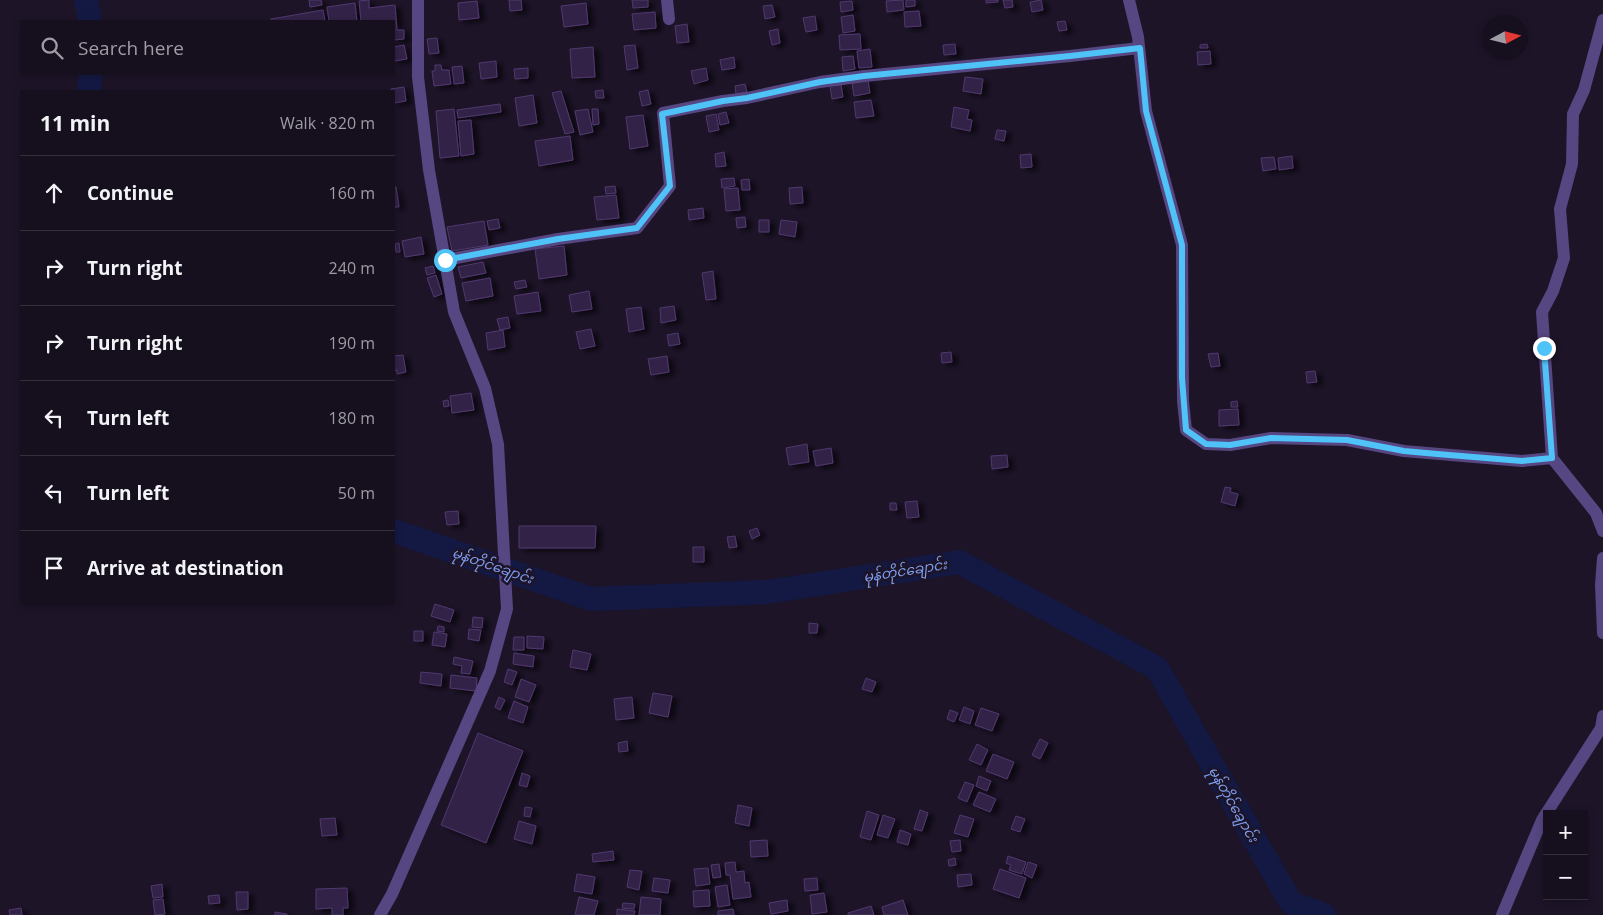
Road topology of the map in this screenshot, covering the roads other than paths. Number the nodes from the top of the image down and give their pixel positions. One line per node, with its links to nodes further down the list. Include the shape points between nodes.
1 (418, 0): 7 (street, via 418,77 429,170)
2 (667, 0): 4 (street)
3 (1129, 0): 6 (street)
4 (669, 20)
5 (1603, 20): 8 (street, via 1584,90 1573,114 1572,164 1560,209 1564,258 1542,312)
6 (1140, 48): 7 (street, via 838,79 662,114 670,186 637,228); 8 (street, via 1146,111 1182,245 1182,393 1186,430 1206,444 1230,445 1271,438 1347,440 1404,451 1522,461)
7 (445, 260): 13 (street, via 454,312 485,388 498,444 506,609 490,671)
8 (1552, 458): 9 (street, via 1596,513)
9 (1603, 531)
10 (1603, 558): 11 (street)
11 (1603, 633)
12 (1603, 716): 14 (street, via 1601,728 1542,820)
13 (380, 915)
14 (1502, 915)

